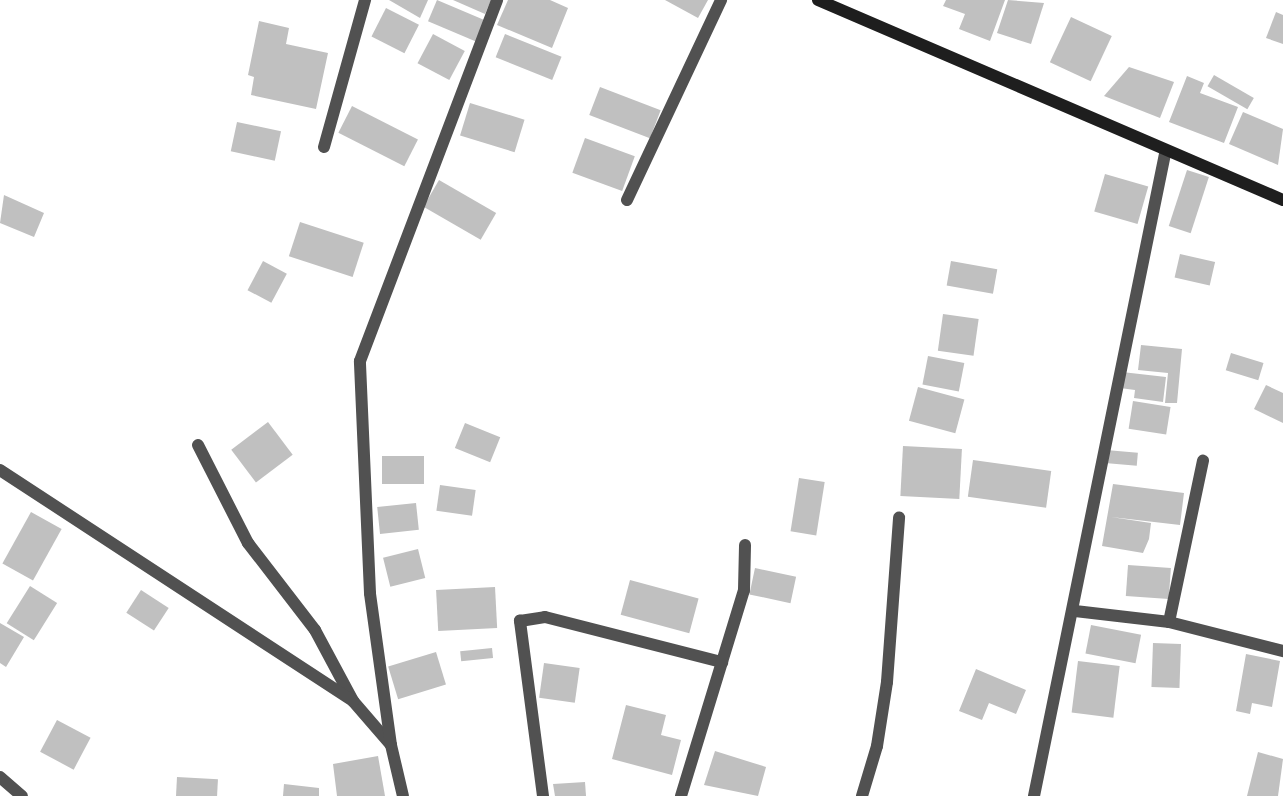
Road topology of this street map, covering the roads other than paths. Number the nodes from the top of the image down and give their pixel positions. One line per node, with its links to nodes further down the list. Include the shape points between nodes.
1 (365, 0): 5 (street)
2 (497, 0): 19 (street, via 360,361 370,593)
3 (722, 0): 7 (street)
4 (818, 0): 6 (street)
5 (324, 147)
6 (1165, 154): 8 (street); 14 (street)
7 (627, 200)
8 (1283, 200)
9 (198, 445): 18 (street, via 248,543 315,630)
10 (1203, 461): 15 (street)
11 (0, 470): 18 (street)
12 (899, 517): 25 (street, via 887,682 877,746)
13 (745, 545): 17 (street, via 744,590)
14 (1075, 611): 15 (street); 26 (street)
15 (1169, 622): 16 (street)
16 (1283, 651)
17 (722, 662): 23 (street, via 545,617 520,621); 24 (street)
18 (353, 701): 19 (street)
19 (391, 745): 22 (street)
20 (0, 777): 21 (street)
21 (22, 796)
22 (403, 796)
23 (543, 796)
24 (681, 796)
25 (862, 796)
26 (1034, 796)

